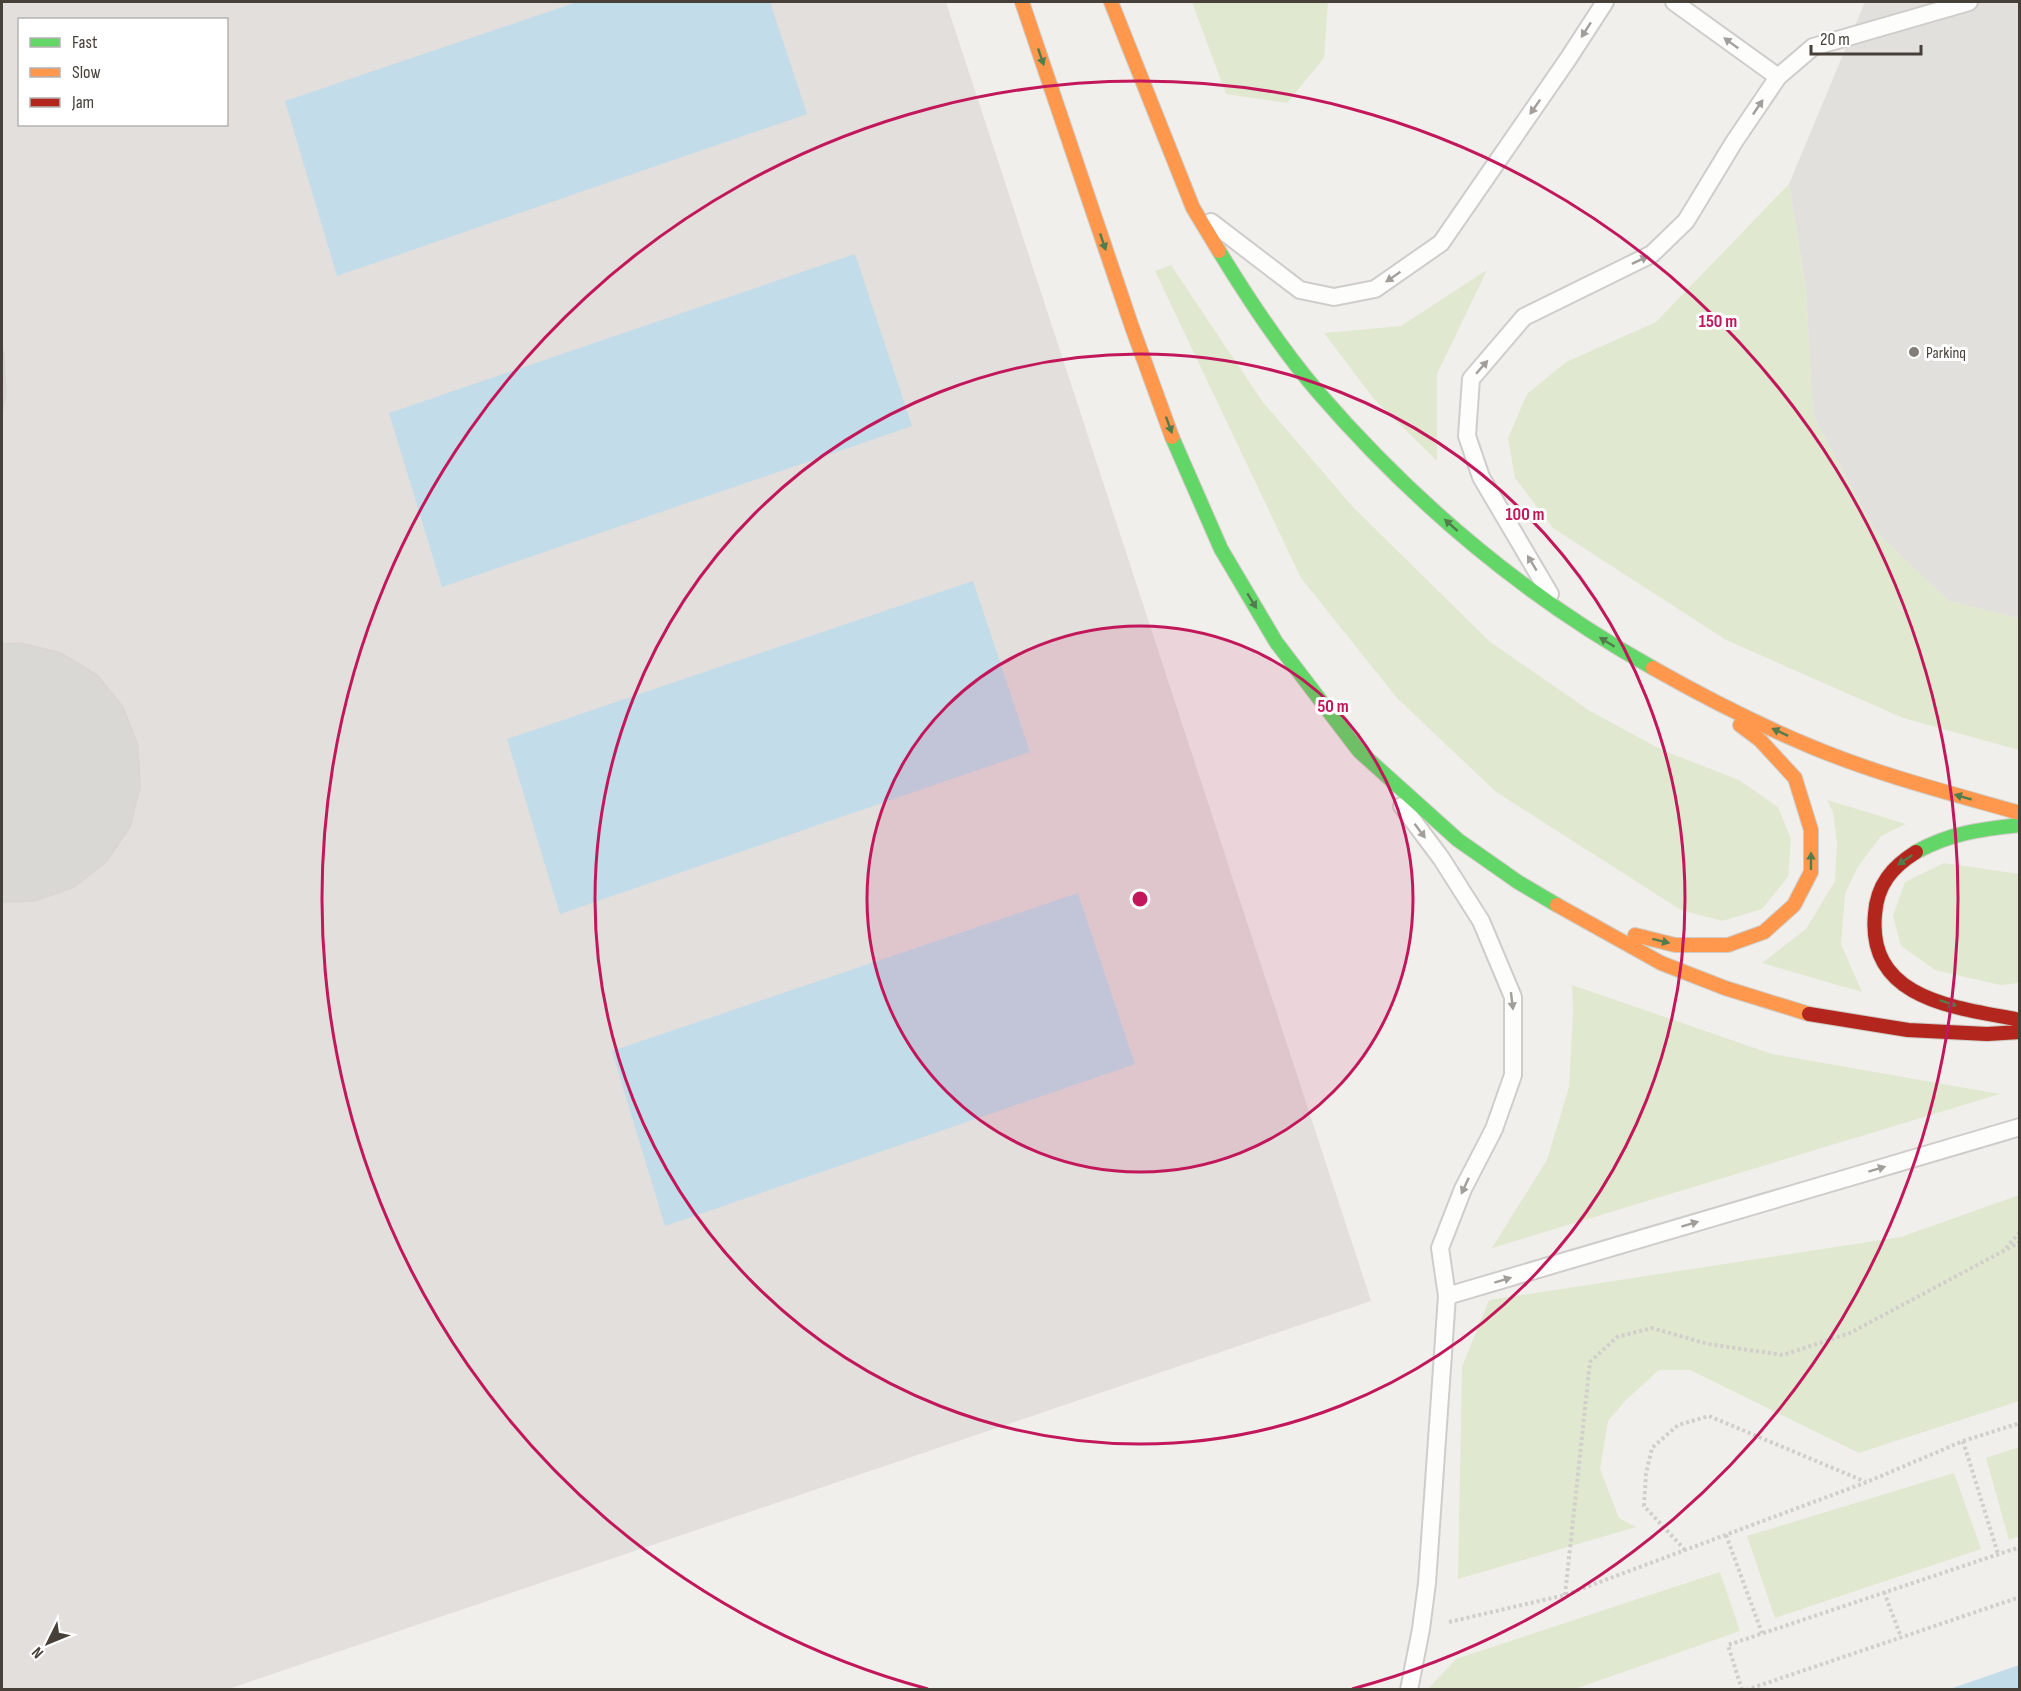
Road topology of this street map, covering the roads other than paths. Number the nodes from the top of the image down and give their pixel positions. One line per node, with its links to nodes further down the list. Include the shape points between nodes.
1 (1022, 2): 10 (main road, one-way to 10, via 1132,327 1181,460 1212,530 1276,642)
2 (1111, 2): 7 (main road)
3 (1605, 2): 7 (lane, one-way to 7, via 1441,243 1375,289 1334,297 1300,290)
4 (1674, 2): 6 (lane, one-way to 4)
5 (1969, 2): 6 (lane, via 1813,47)
6 (1778, 77): 8 (lane, one-way to 6, via 1481,477 1467,436 1471,379 1524,317 1652,254 1686,220)
7 (1193, 208): 8 (main road, one-way to 7, via 1471,544 1388,468 1317,391 1253,306)
8 (1561, 613): 9 (main road, one-way to 8)
9 (1692, 690): 11 (main road, one-way to 9, via 1812,747); 13 (main road, one-way to 9, via 1676,945 1728,945 1764,932 1794,905 1811,872 1811,830 1795,778 1760,740)
10 (1359, 751): 13 (main road, via 1458,840); 17 (lane, one-way to 17, via 1441,858 1481,921 1513,997 1513,1075 1494,1129 1463,1189 1440,1248)
11 (2019, 813)
12 (2019, 825): 14 (main road, one-way to 14, via 1975,830 1923,848 1892,869 1878,893 1873,929 1878,956 1893,977 1918,993)
13 (1584, 922): 15 (main road, via 1661,963 1725,988 1806,1012 1908,1030)
14 (2019, 1020)
15 (2019, 1032)
16 (2019, 1127): 17 (lane, one-way to 16)
17 (1447, 1296): 18 (lane, via 1427,1583)
18 (1409, 1689)

